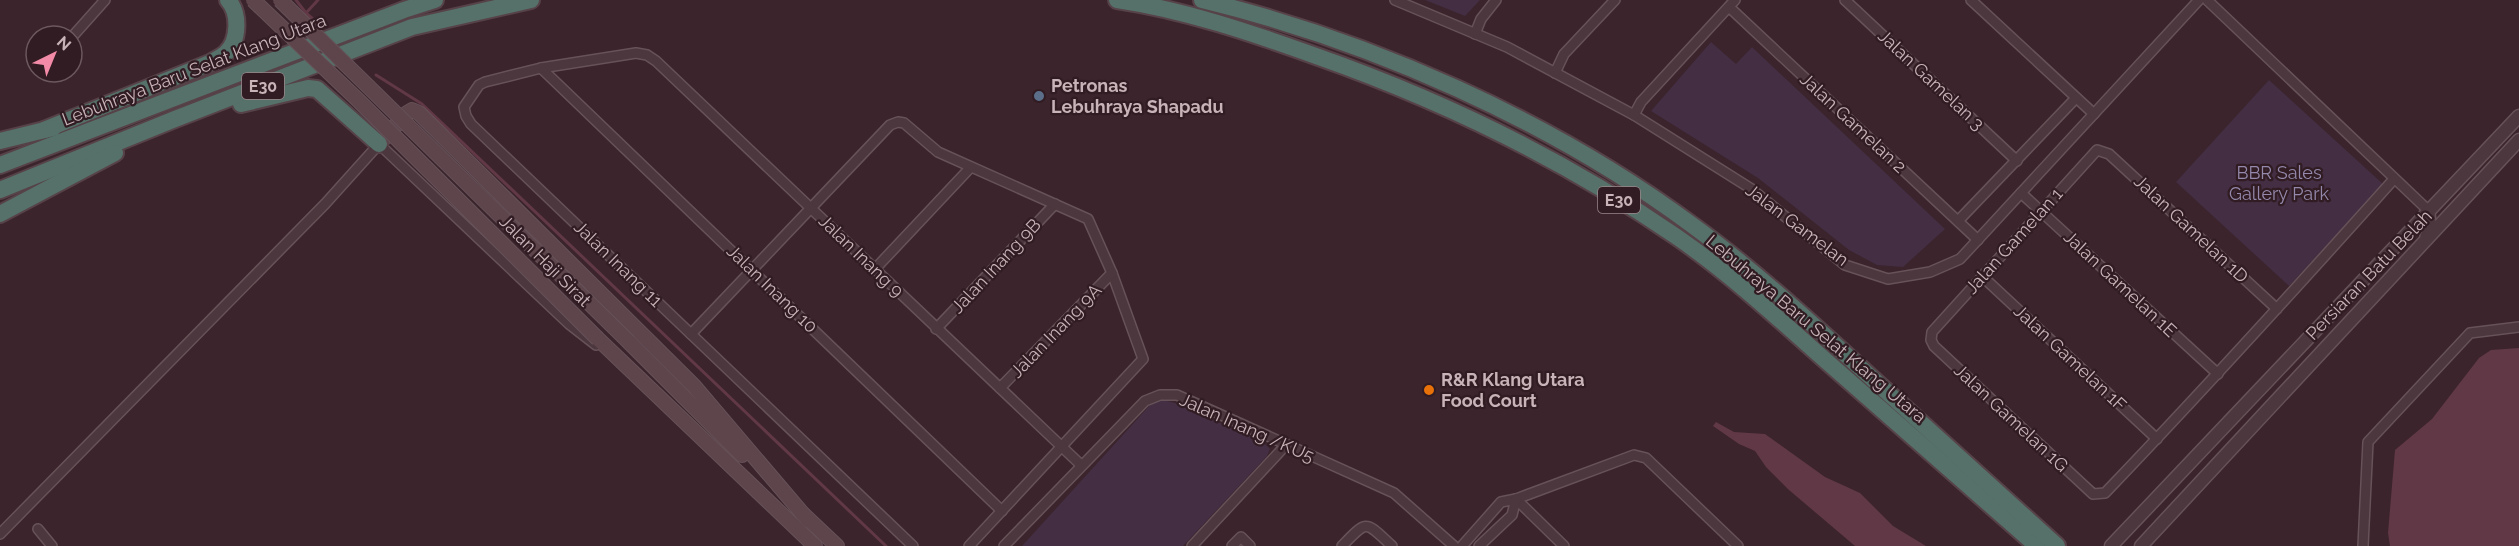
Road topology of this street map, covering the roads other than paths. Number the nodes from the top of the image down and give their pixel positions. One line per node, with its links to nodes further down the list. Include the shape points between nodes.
1 (105, 0): 17 (street)
2 (228, 0): 28 (highway, via 236,21 235,40 227,52 210,63)
3 (253, 0): 57 (main road, Jalan Haji Sirat, bridge)
4 (280, 0): 65 (main road, Jalan Haji Sirat, bridge)
5 (435, 0): 22 (highway, Lebuhraya Baru Selat Klang Utara / E30)
6 (531, 0): 26 (highway, E30, via 412,27)
7 (1117, 0): 84 (highway, Lebuhraya Baru Selat Klang Utara / E30, via 1142,3 1260,36 1378,78 1497,130 1596,185 1678,238 1758,300)
8 (1202, 0): 85 (highway, Lebuhraya Baru Selat Klang Utara / E30, via 1262,15 1393,62 1506,111 1614,171 1692,224 1766,282)
9 (1395, 0): 18 (street, Jalan Gamelan)
10 (1615, 0): 21 (street, via 1564,54)
11 (1845, 0): 33 (street, Jalan Gamelan 3)
12 (1971, 0): 23 (street)
13 (2199, 0): 24 (street, Jalan Gamelan)
14 (2207, 0): 36 (street)
15 (1495, 1): 18 (street)
16 (1732, 3): 25 (street, via 1641,102); 44 (street, Jalan Gamelan 2)
17 (84, 24)
18 (1475, 34): 21 (street, Jalan Gamelan)
19 (636, 53): 20 (street, Jalan Inang 11); 40 (street, Jalan Inang 9, via 656,61)
20 (541, 68): 47 (street, Jalan Inang 10); 54 (street, Jalan Inang 11, via 485,82 464,107 465,116)
21 (1555, 73): 25 (street, Jalan Gamelan)
22 (188, 94): 28 (highway); 34 (highway, Lebuhraya Baru Selat Klang Utara / E30)
23 (2076, 98): 24 (street); 33 (street)
24 (2094, 114): 38 (street, Jalan Gamelan)
25 (1634, 115): 45 (street, Jalan Gamelan, via 1750,188 1845,265 1888,279 1930,272 1960,259)
26 (182, 116): 31 (highway, via 317,89); 37 (highway, E30); 43 (highway)
27 (2519, 116): 42 (street, Persiaran Batu Belah)
28 (44, 130): 30 (highway)
29 (2519, 140): 46 (street, Persiaran Batu Belah)
30 (0, 141)
31 (379, 144): 57 (street, via 569,324); 65 (main road, via 407,112 419,113 694,386); 67 (street, via 325,204)
32 (2103, 152): 41 (street, Jalan Gamelan 1, via 2097,150); 51 (street, Jalan Gamelan 1D)
33 (2017, 161): 44 (street)
34 (0, 165)
35 (970, 168): 39 (street); 40 (street, via 938,152 898,122 890,125); 48 (street)
36 (2394, 179): 42 (street); 51 (street)
37 (0, 190)
38 (2021, 193): 41 (street, Jalan Gamelan 1E); 45 (street, Jalan Gamelan)
39 (1055, 204): 49 (street, via 1088,219); 53 (street, Jalan Inang 9B)
40 (810, 207): 47 (street); 48 (street, Jalan Inang 9)
41 (2041, 211): 50 (street, Jalan Gamelan 1); 56 (street, Jalan Gamelan 1E)
42 (2430, 212): 46 (street, via 2432,225); 86 (street, Persiaran Batu Belah)
43 (0, 214)
44 (1958, 221): 45 (street, Jalan Gamelan 2)
45 (1978, 240)
46 (2417, 249): 87 (street, Persiaran Batu Belah)
47 (751, 269): 54 (street); 64 (street, Jalan Inang 10)
48 (875, 269): 53 (street, Jalan Inang 9)
49 (1112, 273): 58 (street, Jalan Inang 9A); 61 (street, via 1143,359)
50 (1983, 277): 55 (street, Jalan Gamelan 1, via 1932,332); 59 (street, Jalan Gamelan 1F)
51 (2277, 309): 56 (street)
52 (2519, 327): 88 (street, via 2470,333 2368,442)
53 (936, 329): 58 (street, Jalan Inang 9)
54 (691, 334): 71 (street, Jalan Inang 11)
55 (1931, 340): 59 (street, Jalan Gamelan 1G, via 2093,494 2105,493)
56 (2218, 375): 59 (street)
57 (639, 377): 69 (main road, Jalan Haji Sirat)
58 (1000, 388): 61 (street, Jalan Inang 9)
59 (2157, 439)
60 (1286, 446): 62 (street, Jalan Inang /KU5, via 1177,395 1160,395 1145,401); 74 (street); 79 (street, Jalan Inang /KU5, via 1394,493)
61 (1062, 447): 62 (street, Jalan Inang 9); 64 (street)
62 (1081, 465): 73 (street, Jalan Inang /KU5)
63 (1516, 499): 80 (street, via 1501,502); 81 (street, via 1512,515); 82 (street); 83 (street, via 1634,455 1646,458)
64 (1002, 511): 72 (street)
65 (808, 520): 70 (main road, Jalan Haji Sirat)
66 (38, 529): 68 (street)
67 (0, 534)
68 (52, 546)
69 (815, 546)
70 (837, 546)
71 (913, 546)
72 (969, 546)
73 (1004, 546)
74 (1192, 546)
75 (1232, 546): 76 (street, via 1241,537)
76 (1250, 546)
77 (1342, 546): 78 (street, via 1365,525)
78 (1392, 546)
79 (1454, 546)
80 (1462, 546)
81 (1479, 546)
82 (1564, 546)
83 (1738, 546)
84 (2037, 546)
85 (2057, 546)
86 (2111, 546)
87 (2141, 546)
88 (2362, 546)

